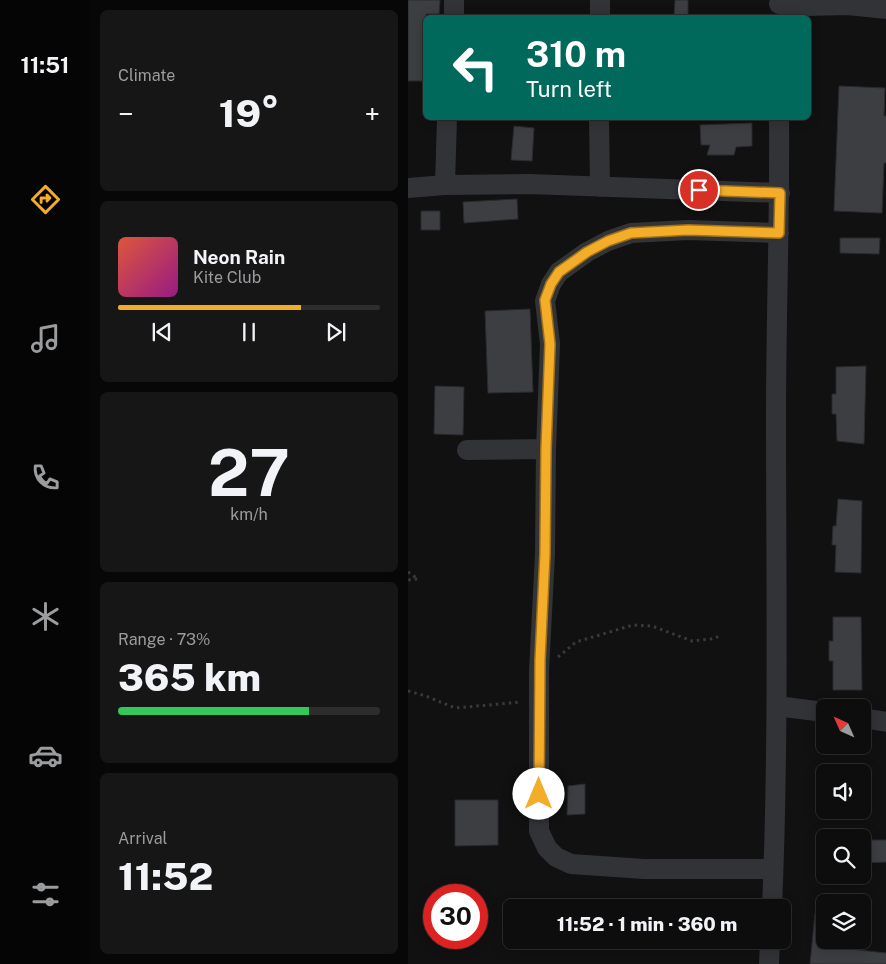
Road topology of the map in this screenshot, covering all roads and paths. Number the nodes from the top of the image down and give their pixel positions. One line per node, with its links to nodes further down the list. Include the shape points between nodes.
1 (454, 0): 5 (street)
2 (600, 0): 6 (street)
3 (779, 7): 4 (street)
4 (886, 9)
5 (454, 15)
6 (600, 15)
7 (447, 120): 10 (street)
8 (599, 120): 11 (street)
9 (779, 120): 13 (street)
10 (445, 185): 11 (street); 12 (street)
11 (600, 187): 13 (street)
12 (408, 188)
13 (780, 193): 14 (street)
14 (779, 233): 15 (street, via 688,230 631,233 587,252 559,272 545,300 550,344); 23 (street)
15 (546, 449): 16 (street); 20 (street)
16 (467, 450)
17 (408, 572): 18 (path, via 418,579)
18 (408, 580)
19 (720, 636): 20 (path, via 692,641 652,626 632,625 576,642)
20 (539, 671): 22 (street)
21 (408, 691): 22 (path, via 455,708)
22 (539, 700): 27 (street, via 539,831 547,848 556,857 571,864 644,869)
23 (777, 706): 24 (street); 27 (street)
24 (816, 711)
25 (871, 720): 26 (street)
26 (886, 722)
27 (774, 869): 28 (street)
28 (772, 899)
29 (770, 949): 30 (street)
30 (769, 964)

